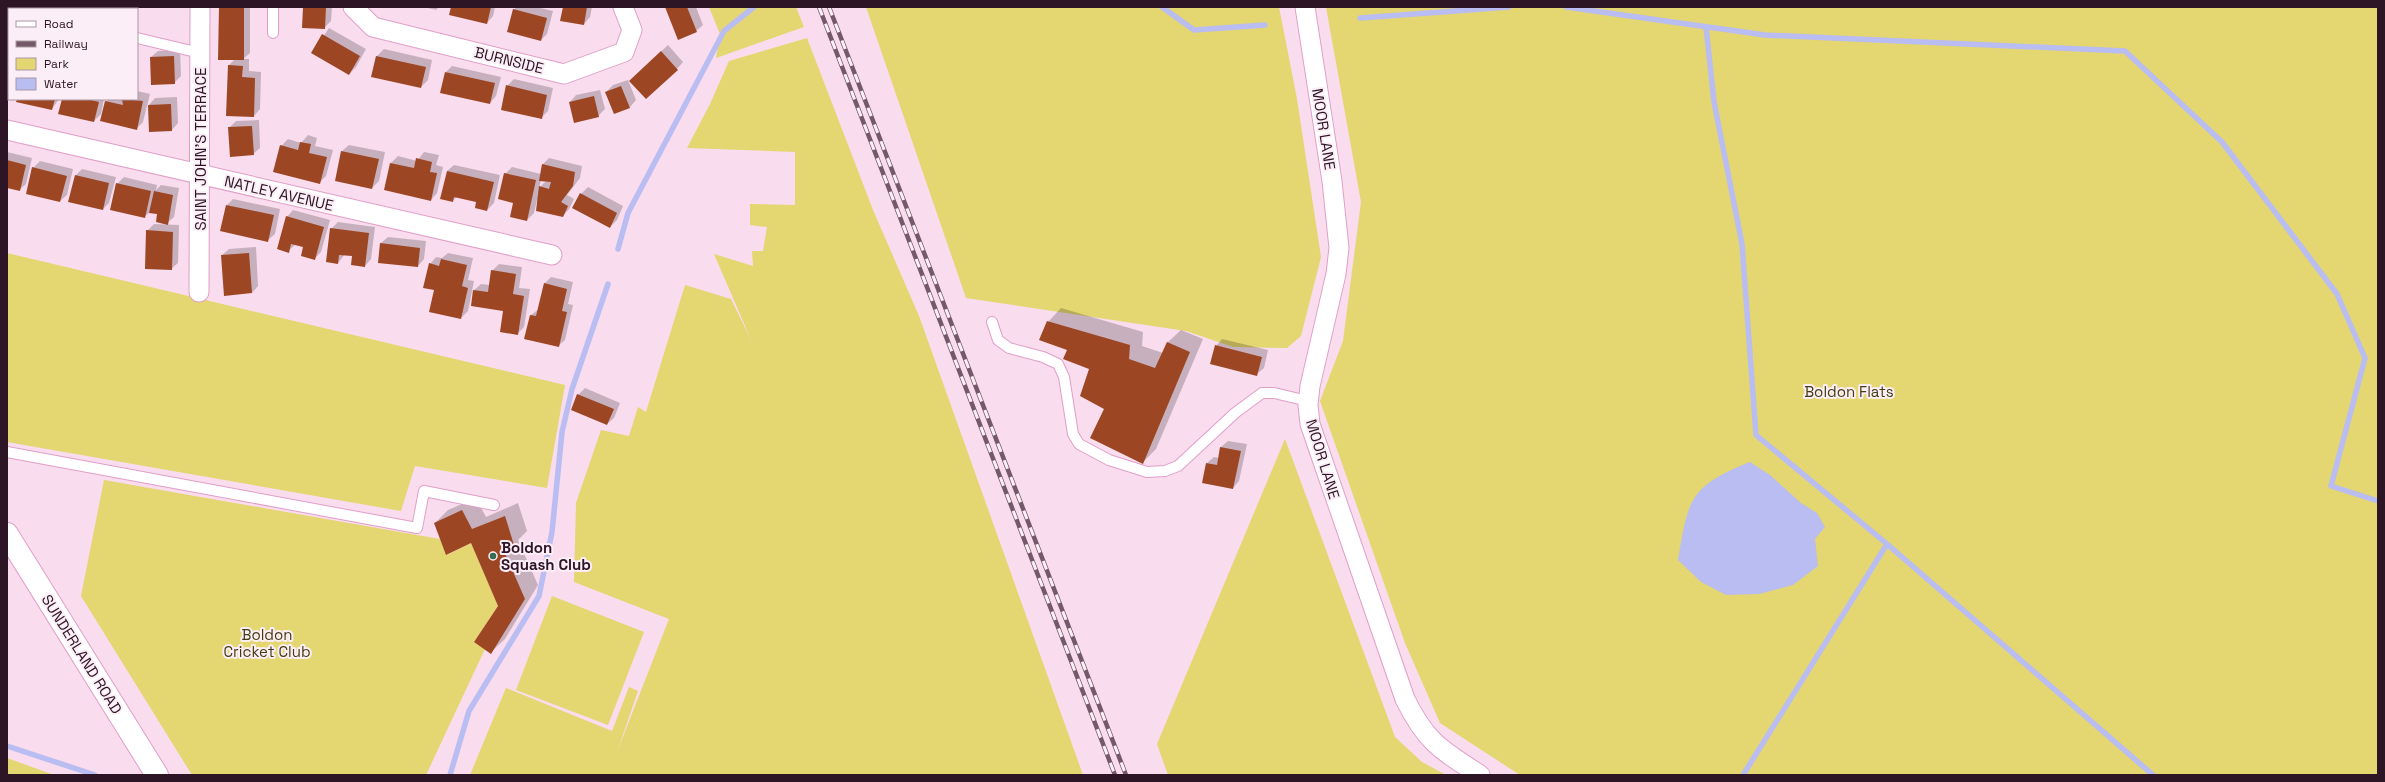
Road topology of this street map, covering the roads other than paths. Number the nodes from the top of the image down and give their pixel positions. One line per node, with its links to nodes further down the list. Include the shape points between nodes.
1 (200, 7): 8 (street, SAINT JOHN'S TERRACE)
2 (273, 7): 6 (lane)
3 (353, 7): 4 (street, BURNSIDE, via 373,27 564,74 624,52 632,30)
4 (623, 7)
5 (1305, 7): 14 (street, MOOR LANE, via 1332,181 1339,248 1336,274)
6 (273, 33)
7 (138, 38): 8 (lane)
8 (200, 53): 10 (street, SAINT JOHN'S TERRACE)
9 (7, 130): 10 (street, NATLEY AVENUE)
10 (200, 175): 11 (street, NATLEY AVENUE); 12 (street, SAINT JOHN'S TERRACE)
11 (552, 255)
12 (200, 292)
13 (992, 322): 14 (lane, via 998,340 1009,348 1058,364 1064,377 1073,434 1079,444 1109,460 1147,472 1165,471 1178,466 1235,413 1262,393 1274,392)
14 (1308, 401): 19 (street, MOOR LANE, via 1316,447 1405,699 1417,725 1432,743)
15 (7, 452): 16 (lane, via 417,528 424,491)
16 (494, 504)
17 (7, 534): 18 (main road, SUNDERLAND ROAD)
18 (157, 775)
19 (1480, 775)

